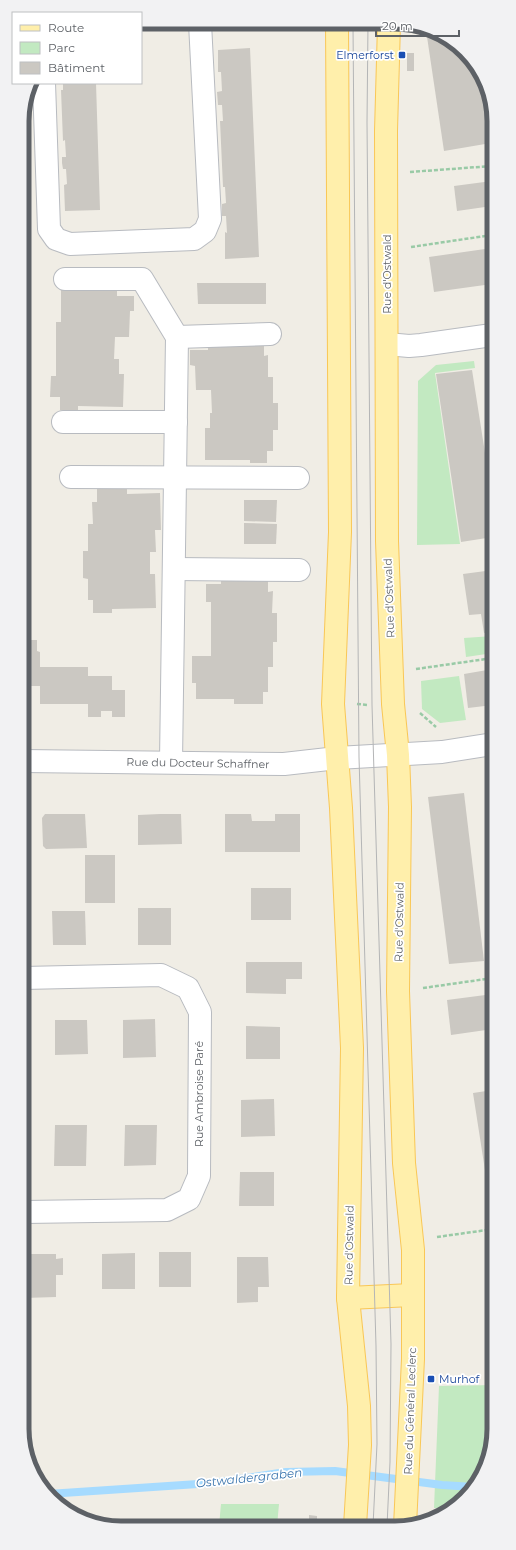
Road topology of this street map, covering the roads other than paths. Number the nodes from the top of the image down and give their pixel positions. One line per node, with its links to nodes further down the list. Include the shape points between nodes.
1 (200, 29): 4 (street, via 210,219 205,231 194,239 70,244 56,238 49,229)
2 (337, 29): 19 (main road, Rue d'Ostwald, via 340,532 333,704)
3 (388, 29): 9 (main road, Rue d'Ostwald)
4 (44, 84)
5 (65, 279): 8 (street, via 142,279)
6 (270, 334): 8 (street)
7 (487, 336): 9 (street, via 421,346)
8 (177, 337): 11 (street)
9 (387, 344): 18 (main road, Rue d'Ostwald, via 387,541 392,704)
10 (63, 422): 11 (street)
11 (176, 422): 13 (street)
12 (71, 477): 13 (street)
13 (175, 478): 14 (street); 15 (street)
14 (298, 478)
15 (174, 569): 16 (street); 21 (street)
16 (299, 570)
17 (487, 745): 18 (street, Rue du Docteur Schaffner)
18 (398, 755): 19 (street, Rue du Docteur Schaffner); 24 (main road, Rue d'Ostwald, via 398,999 404,1162 413,1250)
19 (337, 758): 21 (street, Rue du Docteur Schaffner, via 284,764); 25 (main road, Rue d'Ostwald, via 352,1048)
20 (29, 760): 21 (street, Rue du Docteur Schaffner)
21 (171, 762)
22 (29, 978): 23 (street, Rue Ambroise Paré, via 161,975 188,988 200,1012 199,1176 189,1200 167,1210)
23 (29, 1212)
24 (412, 1295): 25 (main road, Rue d'Ostwald); 26 (main road, Rue du Général Leclerc, via 413,1359)
25 (348, 1298): 27 (main road, via 359,1406 360,1445)
26 (405, 1520)
27 (356, 1521)

